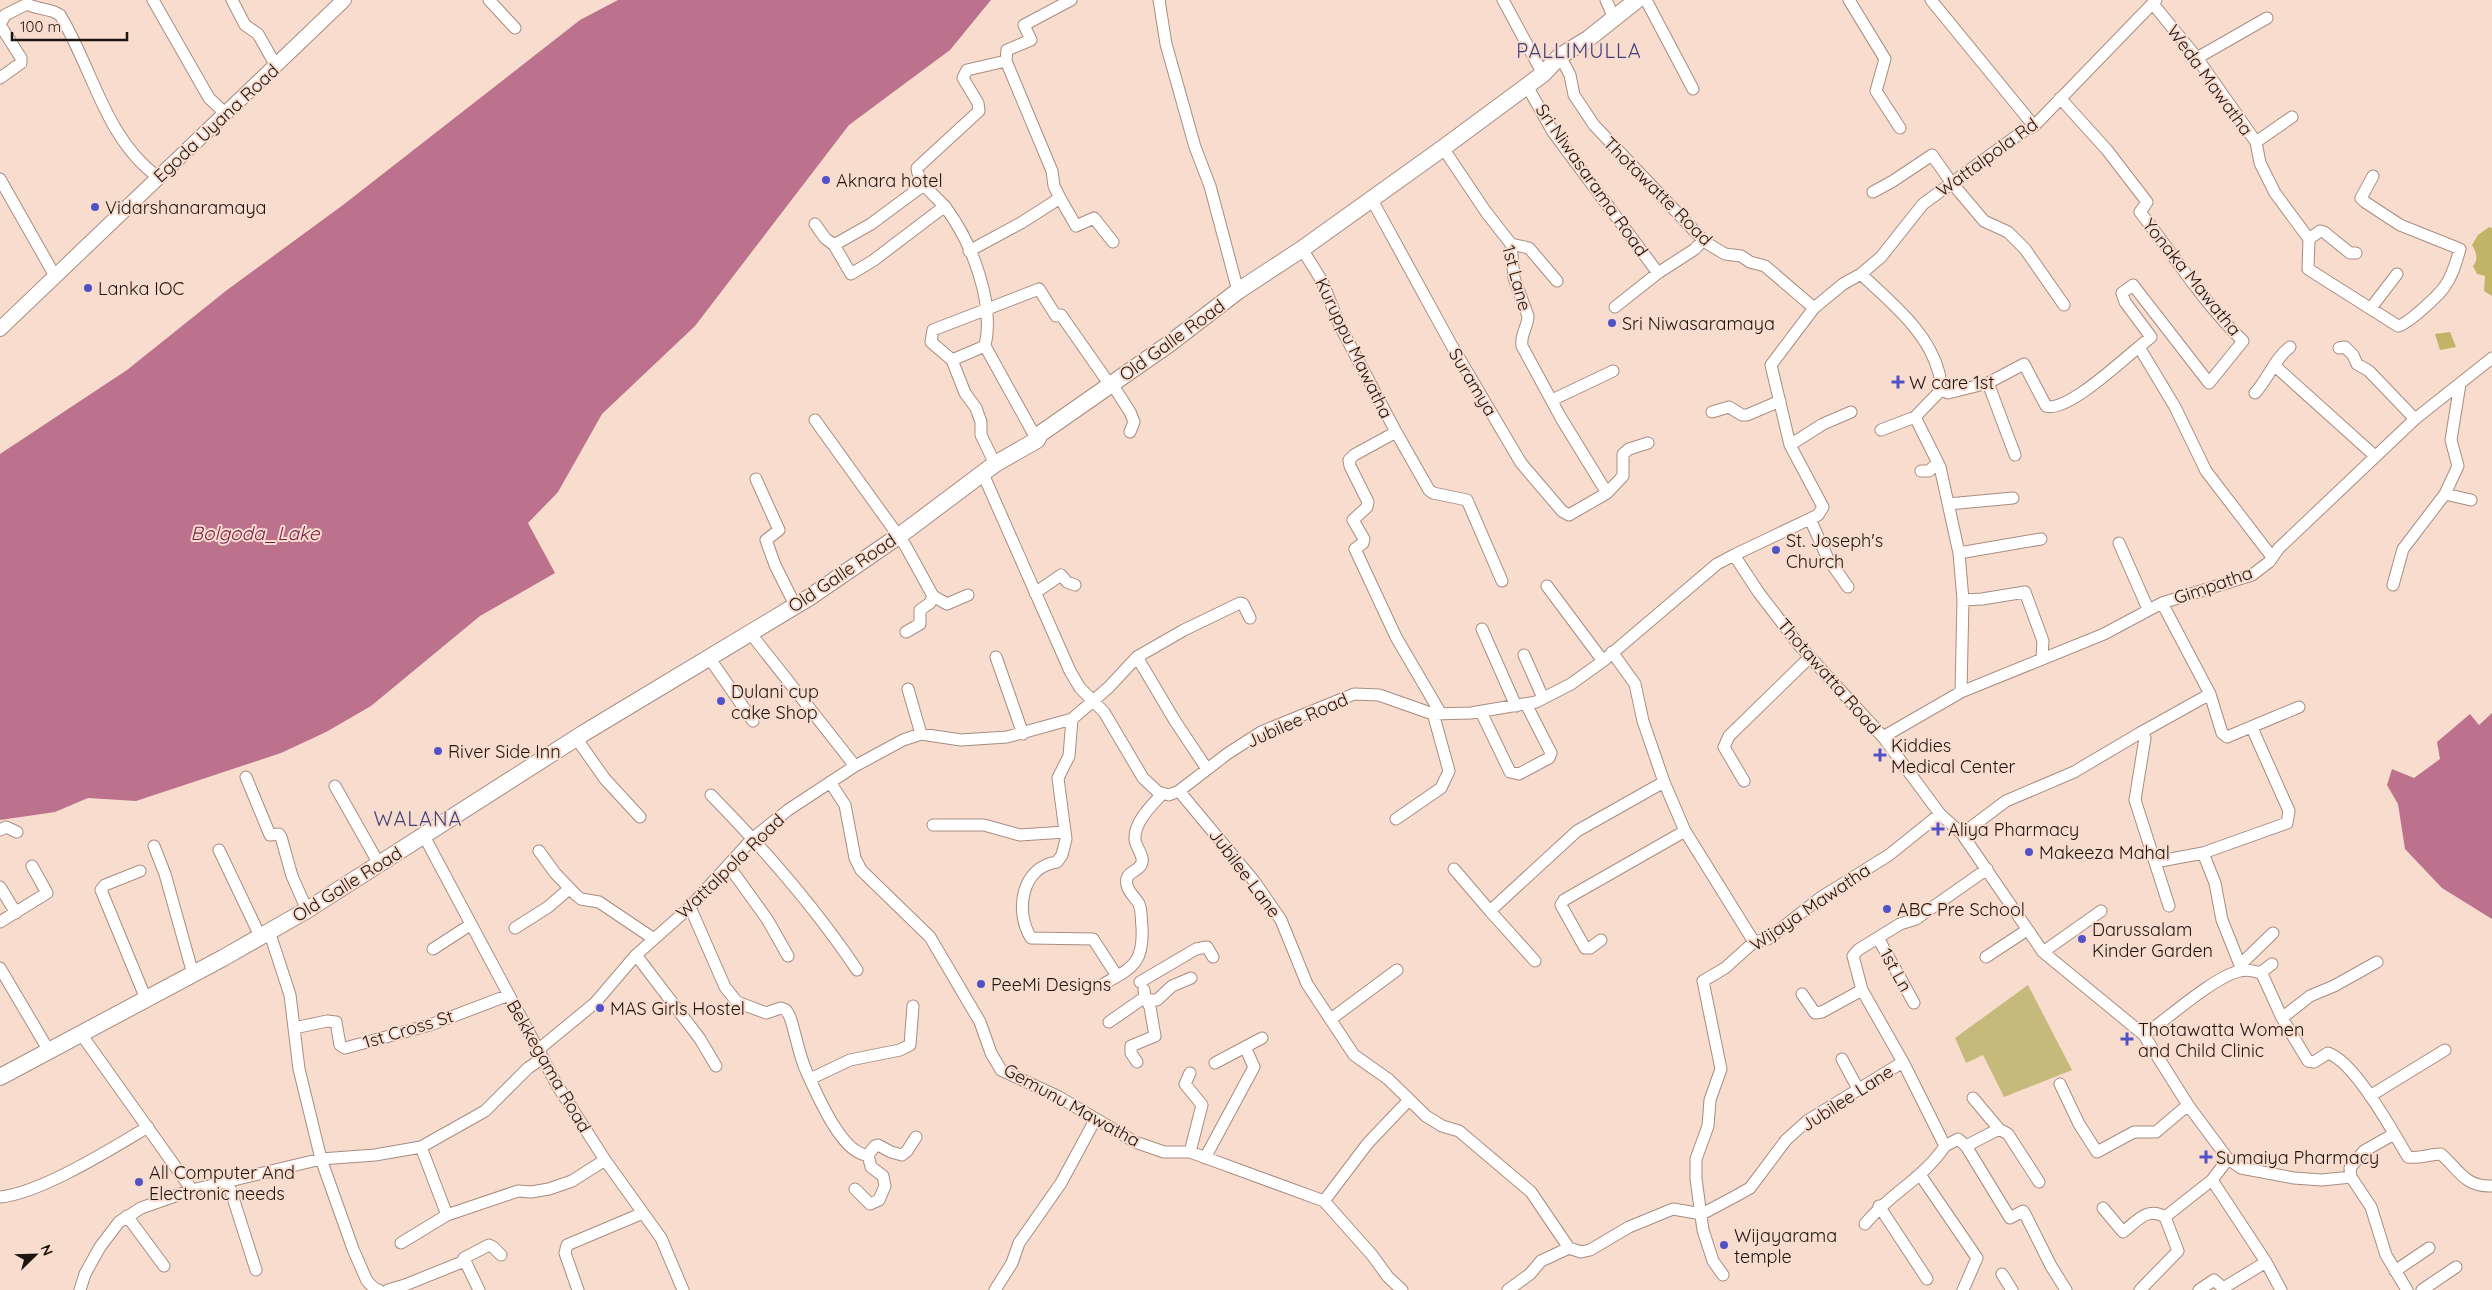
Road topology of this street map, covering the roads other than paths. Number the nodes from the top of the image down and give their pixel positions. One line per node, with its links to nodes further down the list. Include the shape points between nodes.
1 (153, 0): 28 (street, via 209,98)
2 (232, 0): 22 (street, via 244,25 258,34)
3 (489, 0): 18 (street)
4 (1071, 0): 21 (street, via 1024,25 1030,40 1007,50)
5 (1159, 0): 57 (street, via 1166,44 1195,147 1210,186)
6 (1503, 0): 23 (street)
7 (1606, 0): 15 (street)
8 (1638, 0): 15 (highway, Old Galle Road)
9 (1646, 0): 26 (street)
10 (1849, 0): 31 (street, via 1885,59 1876,91)
11 (1931, 0): 30 (street)
12 (342, 1): 22 (main road, Egoda Uyana Road)
13 (26, 2): 17 (street, via 5,15); 35 (street, via 37,8 50,9 60,16 120,138)
14 (2154, 2): 20 (street, Weda Mawatha); 27 (street, Wattalpola Rd)
15 (1614, 18): 19 (highway, Old Galle Road)
16 (2267, 18): 20 (street)
17 (0, 25): 24 (street, via 21,58 21,63)
18 (515, 28)
19 (1560, 56): 23 (highway, Old Galle Road); 45 (street, Thotawatte Road, via 1570,74 1574,95 1594,125)
20 (2196, 58): 32 (street, Weda Mawatha)
21 (1006, 61): 38 (street, via 968,70 963,78 978,103 979,111 917,168); 40 (street)
22 (276, 66): 28 (main road, Egoda Uyana Road)
23 (1543, 74): 25 (highway, Old Galle Road)
24 (0, 78)
25 (1527, 86): 33 (highway, Old Galle Road); 52 (street, Sri Niwasarama Road, via 1559,140)
26 (1693, 89)
27 (2060, 98): 30 (street, Wattalpola Rd); 65 (street, Yonaka Mawatha, via 2107,150 2147,202 2140,212 2204,297 2243,341 2208,383 2133,285 2122,293 2124,302 2151,337)
28 (226, 114): 35 (main road, Egoda Uyana Road)
29 (2292, 117): 32 (street)
30 (2034, 126): 37 (street, Wattalpola Rd)
31 (1900, 128)
32 (2256, 142): 44 (street, Weda Mawatha, via 2260,163 2275,193)
33 (1443, 148): 41 (highway, Old Galle Road); 47 (street, 1st Lane)
34 (2373, 176): 61 (street, via 2361,198 2365,202 2400,225 2460,249 2444,287 2402,326)
35 (158, 177): 55 (main road, Egoda Uyana Road)
36 (0, 179): 55 (street)
37 (1951, 182): 39 (street, via 1932,155); 53 (street, Wattalpola Rd, via 1923,204 1881,257); 58 (street, via 1984,221 2008,232 2025,249)
38 (924, 184): 42 (street); 48 (street, via 871,224)
39 (1873, 192)
40 (1060, 198): 46 (street, via 1076,226 1094,218); 50 (street)
41 (1372, 200): 49 (highway, Old Galle Road); 97 (street, Suramya, via 1452,346 1522,463 1566,514)
42 (944, 206): 48 (street, via 857,272 851,274); 50 (street, via 958,225)
43 (815, 224): 48 (street)
44 (2308, 239): 51 (street, via 2320,231 2324,232 2350,253); 61 (street, via 2308,269)
45 (1702, 240): 52 (street, via 1695,249); 60 (street, Thotawatte Road, via 1725,254 1741,256 1765,266)
46 (1112, 242)
47 (1511, 244): 56 (street, via 1529,248); 77 (street, 1st Lane, via 1514,278 1528,316 1522,346)
48 (834, 245)
49 (1302, 250): 57 (highway, Old Galle Road); 86 (street, Kuruppu Mawatha, via 1322,281 1340,326)
50 (969, 251): 62 (street, via 982,282)
51 (2356, 252)
52 (1658, 273): 59 (street)
53 (1861, 274): 60 (street, Wattalpola Rd); 75 (street, via 1906,318 1928,345 1940,375)
54 (2397, 274): 61 (street)
55 (55, 276): 63 (main road, Egoda Uyana Road)
56 (1557, 281)
57 (1238, 291): 74 (highway, Old Galle Road)
58 (2064, 304)
59 (1615, 307)
60 (1814, 308): 78 (street, via 1772,365)
61 (2371, 308)
62 (985, 312): 64 (street); 68 (street, via 933,330 931,342); 74 (street, via 1039,289 1056,316 1061,315)
63 (0, 329)
64 (985, 346): 68 (street); 87 (street)
65 (2139, 347): 72 (street, via 2082,392 2051,408 2046,406 2024,364); 108 (street, via 2175,407 2206,471)
66 (2290, 347): 70 (street)
67 (2338, 348): 83 (street, via 2344,347 2353,355 2357,364 2369,371)
68 (952, 360): 93 (street, via 965,394 976,408 981,435)
69 (2490, 363): 73 (street, Gimpatha)
70 (2275, 366): 76 (street); 91 (street)
71 (1613, 371): 77 (street)
72 (1988, 383): 75 (street, via 1954,393); 90 (street)
73 (2460, 384): 83 (street, Gimpatha); 98 (street, via 2451,440 2458,466)
74 (1111, 385): 85 (street, via 1130,412 1134,422); 87 (highway, Old Galle Road, via 1040,434)
75 (1939, 387): 81 (street, via 1933,400)
76 (2255, 393)
77 (1552, 400): 97 (street, 1st Lane)
78 (1780, 402): 79 (street, via 1747,415 1729,407); 89 (street)
79 (1712, 412)
80 (1851, 412): 89 (street)
81 (1915, 417): 84 (street); 92 (street)
82 (815, 420): 103 (street)
83 (2415, 420): 91 (street, Gimpatha)
84 (1882, 430)
85 (1130, 432)
86 (1396, 432): 109 (street, via 1429,490 1468,500); 141 (street, Kuruppu Mawatha, via 1350,460 1368,502 1353,520 1364,539 1355,549 1396,637)
87 (1038, 440): 93 (highway, Old Galle Road)
88 (1648, 443): 97 (street, via 1623,454 1623,476)
89 (1790, 445): 102 (street, via 1823,506 1818,515)
90 (2015, 455)
91 (2375, 456): 108 (street, Gimpatha)
92 (1938, 462): 94 (street, via 1929,471); 101 (street)
93 (995, 464): 95 (highway, Old Galle Road)
94 (1921, 471)
95 (983, 474): 103 (highway, Old Galle Road); 114 (street)
96 (756, 479): 119 (street, via 779,530 766,540)
97 (1607, 493)
98 (2445, 494): 100 (street); 111 (street, via 2404,548)
99 (2013, 498): 101 (street)
100 (2471, 500)
101 (1948, 504): 106 (street)
102 (1810, 519): 107 (street); 113 (street, via 1828,559)
103 (898, 536): 116 (street); 119 (highway, Old Galle Road)
104 (2041, 539): 106 (street)
105 (2119, 543): 120 (street)
106 (1959, 553): 117 (street)
107 (1734, 554): 125 (street, Jubilee Road, via 1717,564); 129 (street, Thotawatta Road, via 1779,620)
108 (2272, 557): 118 (street, Gimpatha, via 2252,575)
109 (1502, 581)
110 (1075, 584): 114 (street, via 1067,582 1061,575)
111 (2393, 585)
112 (1547, 586): 132 (street)
113 (1848, 587)
114 (1035, 593): 137 (street, via 1070,671)
115 (968, 595): 116 (street, via 947,604)
116 (933, 596): 123 (street, via 930,603 920,610 920,624)
117 (1963, 600): 130 (street, via 2025,592 2043,641); 134 (street)
118 (2162, 603): 120 (street, Gimpatha); 135 (street)
119 (795, 605): 124 (highway, Old Galle Road)
120 (2148, 610): 130 (street, Gimpatha, via 2104,634)
121 (1250, 618): 128 (street, Wattalpola Road, via 1240,603)
122 (1482, 629): 138 (street)
123 (906, 632)
124 (751, 634): 131 (highway, Old Galle Road); 150 (street)
125 (1612, 652): 132 (street, Jubilee Road); 155 (street, via 1636,684 1643,721)
126 (1524, 655): 136 (street)
127 (996, 657): 147 (street)
128 (1137, 657): 137 (street, Wattalpola Road); 151 (street)
129 (1810, 657): 148 (street, Thotawatta Road); 153 (street, via 1729,736 1724,746)
130 (2042, 657): 134 (street, Gimpatha)
131 (710, 658): 143 (street); 149 (highway, Old Galle Road)
132 (1603, 661): 136 (street, Jubilee Road, via 1571,684)
133 (908, 689): 146 (street)
134 (1960, 692): 148 (street, Gimpatha)
135 (2210, 694): 144 (street, via 2222,733 2227,737); 145 (street)
136 (1543, 698): 138 (street, Jubilee Road)
137 (1092, 702): 142 (street, Wattalpola Road); 159 (street, via 1104,712 1143,778)
138 (1521, 705): 140 (street, Jubilee Road); 140 (street, via 1551,753 1549,758 1519,774 1510,772)
139 (2299, 707): 144 (street)
140 (1481, 712): 141 (street, Jubilee Road)
141 (1437, 713): 151 (street, Jubilee Road, via 1379,695 1354,694 1261,732); 162 (street, via 1449,771 1446,781 1441,788)
142 (1072, 719): 147 (street, Wattalpola Road); 167 (street, via 1069,756 1058,778)
143 (753, 721)
144 (2252, 728): 174 (street, via 2290,817 2280,827)
145 (2140, 733): 168 (street, via 2074,772 2006,800); 175 (street, via 2145,738 2135,800)
146 (921, 734): 147 (street, Wattalpola Road, via 961,740); 150 (street, Wattalpola Road)
147 (1023, 734)
148 (1883, 737): 160 (street, Thotawatta Road)
149 (576, 738): 161 (street, via 605,779); 169 (highway, Old Galle Road)
150 (855, 766): 154 (street, Wattalpola Road)
151 (1207, 769): 157 (street, Jubilee Road)
152 (246, 777): 186 (street, via 270,835 279,834 281,837 292,876)
153 (1744, 780)
154 (830, 782): 170 (street, Wattalpola Road); 252 (street, Gemunu Mawatha, via 844,805 855,858 861,870 930,937 980,1022 1001,1070 1059,1097)
155 (1664, 782): 165 (street); 187 (street, via 1577,832)
156 (335, 786): 176 (street)
157 (1179, 791): 159 (street, Jubilee Road); 228 (street, Jubilee Lane, via 1254,881 1281,920 1307,984)
158 (711, 794): 170 (street)
159 (1162, 794): 209 (street, via 1138,826 1135,840 1143,860 1126,880 1139,905 1142,927 1139,959)
160 (1940, 814): 168 (street, Thotawatta Road); 199 (street, Wijaya Mawatha, via 1889,855 1820,898 1768,939)
161 (640, 817)
162 (1396, 818)
163 (934, 825): 167 (street, via 984,825 1020,834)
164 (0, 830): 166 (street, via 6,827)
165 (1685, 831): 198 (street, via 1564,900 1561,905 1585,948); 199 (street)
166 (17, 832)
167 (1066, 832): 216 (street, via 1057,862 1046,863 1029,877 1024,889 1023,909 1028,933 1031,938 1093,939)
168 (1962, 834): 180 (street, Thotawatta Road)
169 (424, 836): 176 (highway, Old Galle Road); 191 (street, Bekkegama Road)
170 (753, 838): 177 (street, Wattalpola Road); 212 (street, via 828,927)
171 (154, 846): 215 (street)
172 (219, 850): 195 (street)
173 (539, 851): 183 (street)
174 (2203, 853): 175 (street); 211 (street)
175 (2154, 862): 184 (street)
176 (380, 864): 186 (highway, Old Galle Road)
177 (728, 865): 185 (street, Wattalpola Road); 203 (street, via 767,919)
178 (32, 866): 189 (street, via 47,894)
179 (1454, 868): 187 (street)
180 (1987, 869): 193 (street, Thotawatta Road); 196 (street, Jubilee Lane, via 1916,919 1900,924)
181 (140, 871): 224 (street, via 105,885 101,890)
182 (0, 887): 189 (street)
183 (569, 889): 192 (street); 197 (street, via 581,899 599,902)
184 (2169, 906)
185 (690, 907): 197 (street, Wattalpola Road); 245 (street, via 724,986 737,1002 766,1013 781,1008 786,1010)
186 (307, 910): 195 (highway, Old Galle Road)
187 (1490, 911): 206 (street)
188 (2101, 911): 201 (street)
189 (16, 913): 190 (street)
190 (0, 922)
191 (470, 925): 200 (street); 222 (street, Bekkegama Road)
192 (515, 928)
193 (2027, 930): 201 (street, Thotawatta Road); 205 (street)
194 (2274, 933): 211 (street)
195 (265, 934): 215 (highway, Old Galle Road); 230 (street, via 290,995)
196 (1878, 938): 220 (street, Jubilee Lane, via 1853,956); 225 (street, 1st Ln)
197 (654, 939): 202 (street, Wattalpola Road)
198 (1601, 940)
199 (1754, 942): 279 (street, Wijaya Mawatha, via 1725,968 1703,981 1721,1069 1710,1100 1708,1126 1696,1159)
200 (433, 949)
201 (2043, 952): 232 (street, Thotawatta Road)
202 (636, 955): 237 (street, Wattalpola Road, via 595,1003); 242 (street, via 700,1039)
203 (788, 956)
204 (1213, 957): 218 (street, via 1207,947 1196,949)
205 (1986, 957)
206 (1535, 961)
207 (2377, 962): 227 (street, via 2310,996)
208 (2272, 964): 214 (street)
209 (1132, 965): 216 (street); 218 (street)
210 (0, 968): 236 (street)
211 (2240, 968): 214 (street); 232 (street, via 2218,980)
212 (857, 970)
213 (1397, 970): 228 (street)
214 (2260, 973): 227 (street)
215 (193, 974): 224 (highway, Old Galle Road)
216 (1117, 976): 219 (street)
217 (1192, 978): 223 (street, via 1172,986 1157,1000 1149,1000)
218 (1140, 982): 223 (street)
219 (1102, 985)
220 (1862, 990): 221 (street, via 1815,1013); 241 (street, Jubilee Lane)
221 (1802, 994)
222 (509, 995): 230 (street, 1st Cross St, via 430,1025 345,1048 340,1045 336,1022); 237 (street, Bekkegama Road)
223 (1145, 996): 229 (street); 239 (street, via 1155,1036 1132,1046 1131,1053)
224 (146, 999): 231 (highway, Old Galle Road)
225 (1914, 1003)
226 (913, 1006): 245 (street, via 910,1045 850,1060)
227 (2282, 1018): 248 (street, via 2308,1061 2314,1062 2328,1053 2337,1056)
228 (1331, 1019): 250 (street, Jubilee Lane, via 1354,1055 1388,1080)
229 (1109, 1022)
230 (294, 1028): 264 (street, via 299,1069)
231 (81, 1034): 236 (highway, Old Galle Road); 253 (street)
232 (2144, 1035): 251 (street, Thotawatta Road)
233 (1262, 1038): 234 (street)
234 (1245, 1047): 240 (street); 262 (street, via 1254,1067)
235 (2445, 1050): 248 (street)
236 (49, 1051): 244 (highway, Old Galle Road)
237 (541, 1053): 259 (street, Wattalpola Road, via 485,1111); 265 (street, Bekkegama Road, via 557,1085)
238 (1842, 1059): 247 (street)
239 (1137, 1062)
240 (1215, 1062)
241 (1903, 1062): 247 (street, Jubilee Lane); 257 (street)
242 (716, 1066)
243 (1190, 1072): 260 (street, via 1185,1084 1202,1105)
244 (0, 1077)
245 (810, 1079): 261 (street, via 841,1137 863,1155)
246 (2060, 1084): 251 (street, via 2097,1152 2134,1132 2156,1132)
247 (1858, 1089): 279 (street, Jubilee Lane, via 1806,1121 1786,1140 1750,1188)
248 (2370, 1096): 255 (street)
249 (1973, 1098): 254 (street)
250 (1408, 1101): 275 (street, via 1368,1143); 285 (street, Jubilee Lane, via 1442,1126 1459,1131 1531,1192)
251 (2188, 1105): 263 (street, Thotawatta Road)
252 (1095, 1120): 260 (street, Gemunu Mawatha, via 1136,1142 1164,1152); 304 (street, via 1060,1183 1019,1243 1012,1263)
253 (148, 1127): 273 (street); 274 (street, via 99,1156 18,1196)
254 (1999, 1129): 258 (street); 270 (street, via 2008,1134)
255 (2394, 1134): 267 (street, via 2364,1151 2350,1168); 271 (street, via 2408,1158 2441,1154 2467,1182 2479,1187)
256 (916, 1136): 261 (street, via 902,1155 878,1145)
257 (1945, 1146): 258 (street, via 1958,1139); 266 (street)
258 (1966, 1146): 308 (street, via 2010,1218 2023,1211)
259 (421, 1147): 264 (street, Wattalpola Road); 281 (street)
260 (1190, 1152): 262 (street, Gemunu Mawatha)
261 (868, 1155): 272 (street, via 871,1167 883,1176 885,1186 879,1200 870,1204)
262 (1205, 1158): 275 (street, Gemunu Mawatha)
263 (2228, 1159): 267 (street, via 2241,1168 2294,1178); 268 (street)
264 (321, 1160): 269 (street, Wattalpola Road); 299 (street, via 367,1281)
265 (605, 1160): 278 (street, Bekkegama Road); 281 (street, via 572,1181 549,1189 518,1191)
266 (1921, 1176): 276 (street); 297 (street, via 1975,1254 1976,1264)
267 (2351, 1177): 293 (street, via 2370,1207 2386,1255)
268 (2212, 1180): 282 (street); 289 (street)
269 (228, 1182): 273 (street, Wattalpola Road); 292 (street)
270 (2039, 1182)
271 (2492, 1186)
272 (856, 1189)
273 (192, 1190): 280 (street, Wattalpola Road)
274 (0, 1197)
275 (1324, 1200): 305 (street)
276 (1879, 1206): 283 (street); 296 (street)
277 (2103, 1208): 282 (street, via 2123,1232 2145,1213 2157,1212)
278 (644, 1213): 302 (street, via 568,1245 565,1253); 303 (street, Bekkegama Road, via 661,1238)
279 (1702, 1214): 285 (street, via 1673,1209 1629,1227 1590,1250 1581,1252); 295 (street, via 1703,1230 1713,1261)
280 (127, 1216): 290 (street); 298 (street, via 100,1247)
281 (447, 1216): 284 (street)
282 (2165, 1217): 309 (street, via 2178,1251)
283 (1865, 1224)
284 (401, 1243)
285 (1569, 1248): 306 (street, via 1541,1261 1530,1274)
286 (2429, 1248): 293 (street)
287 (501, 1255): 288 (street, via 488,1245)
288 (462, 1262): 300 (street); 301 (street, via 467,1265)
289 (2266, 1262): 310 (street, via 2225,1287 2214,1280); 311 (street)
290 (164, 1266)
291 (2456, 1266): 313 (street)
292 (256, 1270)
293 (2395, 1271): 312 (street)
294 (2002, 1274): 307 (street)
295 (1723, 1275)
296 (1927, 1279)
297 (1968, 1287)
298 (80, 1290)
299 (379, 1290)
300 (388, 1290)
301 (479, 1290)
302 (578, 1290)
303 (683, 1290)
304 (995, 1290)
305 (1402, 1290)
306 (1508, 1290)
307 (2012, 1290)
308 (2066, 1290)
309 (2140, 1290)
310 (2199, 1290)
311 (2281, 1290)
312 (2407, 1290)
313 (2422, 1290)

